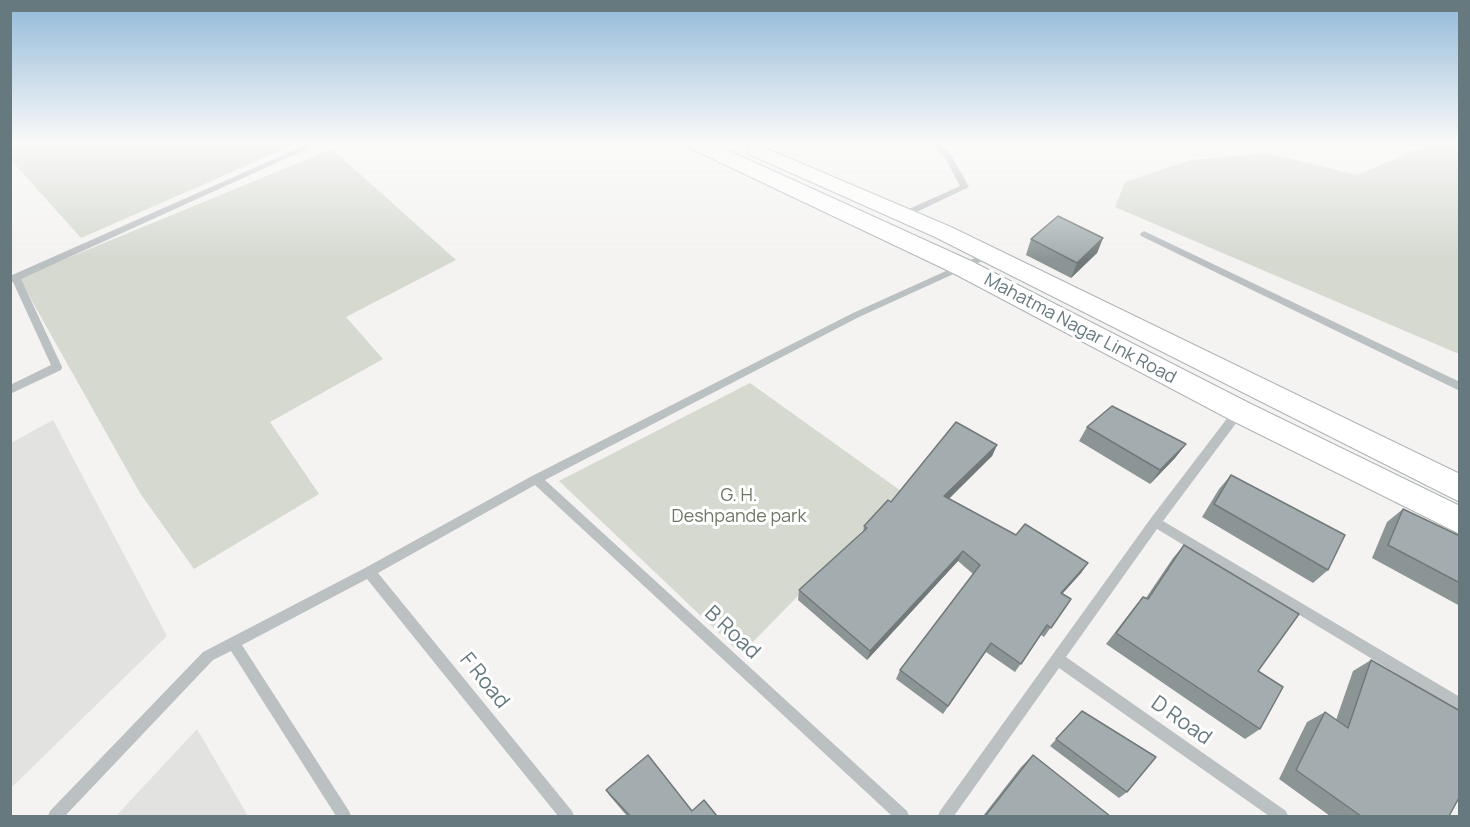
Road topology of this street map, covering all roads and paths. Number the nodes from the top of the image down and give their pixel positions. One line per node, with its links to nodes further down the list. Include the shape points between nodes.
1 (228, 183): 9 (street)
2 (780, 183): 8 (main road, Mahatma Nagar Link Road)
3 (830, 183): 5 (main road, Mahatma Nagar Link Road)
4 (963, 183): 5 (street, via 965,187)
5 (903, 215): 7 (main road, Mahatma Nagar Link Road)
6 (1144, 234): 10 (street)
7 (988, 255): 8 (street); 14 (main road, Mahatma Nagar Link Road)
8 (962, 267): 12 (main road, Mahatma Nagar Link Road); 13 (street, via 856,315)
9 (13, 279): 11 (street, via 57,367)
10 (1460, 387)
11 (10, 390)
12 (1239, 411): 15 (main road, Mahatma Nagar Link Road); 16 (street)
13 (536, 479): 17 (street); 24 (street, B Road)
14 (1460, 489)
15 (1460, 521)
16 (1155, 522): 19 (street); 20 (street)
17 (369, 572): 18 (street); 23 (street, F Road)
18 (232, 643): 21 (street, via 208,656); 22 (street)
19 (1057, 659): 25 (street); 26 (street, D Road)
20 (1460, 705)
21 (55, 816)
22 (344, 816)
23 (567, 816)
24 (902, 816)
25 (945, 816)
26 (1281, 816)

